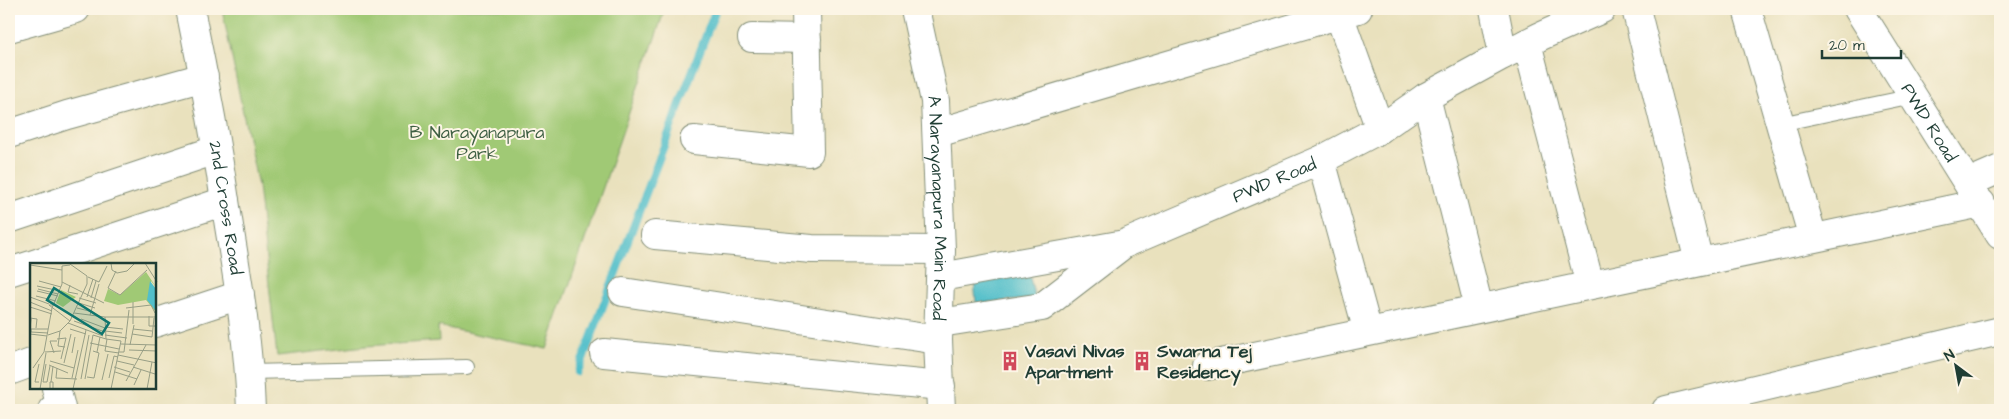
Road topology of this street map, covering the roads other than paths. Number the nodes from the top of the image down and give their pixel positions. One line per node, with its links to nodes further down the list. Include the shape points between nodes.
1 (76, 9): 11 (street)
2 (190, 9): 16 (street, 2nd Cross Road)
3 (806, 9): 13 (street)
4 (915, 9): 21 (street, A Narayanapura Main Road, via 936,101)
5 (1494, 9): 15 (street)
6 (1602, 9): 14 (street, PWD Road)
7 (1636, 9): 35 (street)
8 (1747, 9): 19 (street)
9 (1858, 9): 17 (street, PWD Road)
10 (1344, 10): 20 (street); 21 (street)
11 (9, 28)
12 (752, 38): 13 (street)
13 (807, 39): 23 (street, via 810,152)
14 (1527, 43): 15 (street, PWD Road); 40 (street)
15 (1503, 56): 18 (street, PWD Road)
16 (204, 76): 22 (street); 24 (street, 2nd Cross Road)
17 (1913, 96): 19 (lane); 27 (street, PWD Road)
18 (1426, 97): 20 (street, PWD Road); 43 (street)
19 (1780, 124): 32 (street)
20 (1380, 129): 25 (street, PWD Road)
21 (937, 133): 34 (street, A Narayanapura Main Road)
22 (9, 134)
23 (694, 140)
24 (216, 150): 28 (street, 2nd Cross Road); 29 (street)
25 (1321, 160): 33 (street, PWD Road); 47 (street)
26 (2000, 169): 27 (street)
27 (1974, 193): 31 (street, PWD Road); 32 (street)
28 (225, 201): 36 (street); 42 (street, 2nd Cross Road)
29 (9, 219)
30 (655, 235): 34 (street, via 812,249)
31 (2000, 235)
32 (1813, 238): 35 (street)
33 (1124, 244): 39 (street); 46 (street, PWD Road, via 1042,308)
34 (941, 250): 39 (street, A Narayanapura Main Road)
35 (1699, 262): 40 (street)
36 (36, 263)
37 (30, 265): 38 (street)
38 (9, 272)
39 (941, 278): 46 (street, A Narayanapura Main Road)
40 (1590, 285): 43 (street)
41 (623, 292): 46 (street, PWD Road)
42 (240, 295): 44 (street); 53 (street, 2nd Cross Road)
43 (1479, 308): 47 (street)
44 (156, 323)
45 (2000, 331): 58 (street)
46 (939, 332): 55 (street, A Narayanapura Main Road)
47 (1368, 332): 50 (street)
48 (604, 353): 55 (street)
49 (30, 363): 52 (street)
50 (1207, 366)
51 (467, 367): 53 (lane)
52 (9, 371)
53 (250, 372): 57 (street, 2nd Cross Road)
54 (56, 389): 56 (street, via 61,408)
55 (941, 398)
56 (52, 410)
57 (251, 410)
58 (1666, 410)

